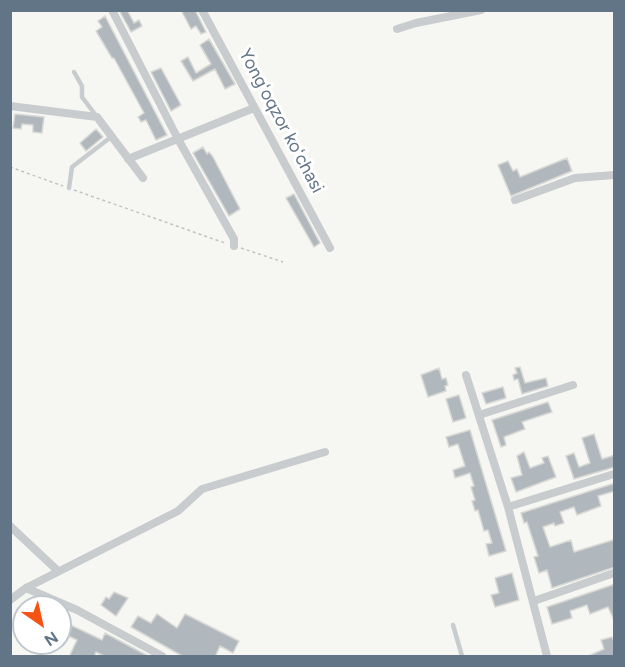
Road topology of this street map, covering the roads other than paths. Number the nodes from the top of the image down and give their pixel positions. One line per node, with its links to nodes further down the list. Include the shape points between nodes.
1 (112, 10): 10 (street)
2 (202, 10): 7 (street, Yongʻoqzor koʻchasi)
3 (481, 10): 4 (street)
4 (396, 29)
5 (75, 72): 8 (lane, via 82,97)
6 (10, 106): 8 (street)
7 (254, 108): 10 (street); 17 (street, Yongʻoqzor koʻchasi)
8 (97, 117): 9 (street)
9 (111, 137): 11 (street); 14 (lane, via 72,167)
10 (178, 139): 11 (street); 16 (street, via 234,239)
11 (128, 159): 13 (street)
12 (615, 175): 15 (street, via 575,178)
13 (143, 178)
14 (69, 188)
15 (515, 200)
16 (234, 246)
17 (330, 248)
18 (466, 375): 20 (street)
19 (573, 385): 20 (street)
20 (479, 415): 23 (street)
21 (325, 452): 25 (street, via 202,489 178,511)
22 (615, 474): 23 (street)
23 (508, 507): 29 (street)
24 (10, 526): 25 (street)
25 (58, 571): 27 (street)
26 (615, 573): 29 (street)
27 (26, 588): 28 (street); 31 (street, via 77,610)
28 (10, 600)
29 (534, 601): 33 (street)
30 (453, 625): 32 (lane)
31 (162, 657)
32 (462, 657)
33 (547, 657)

